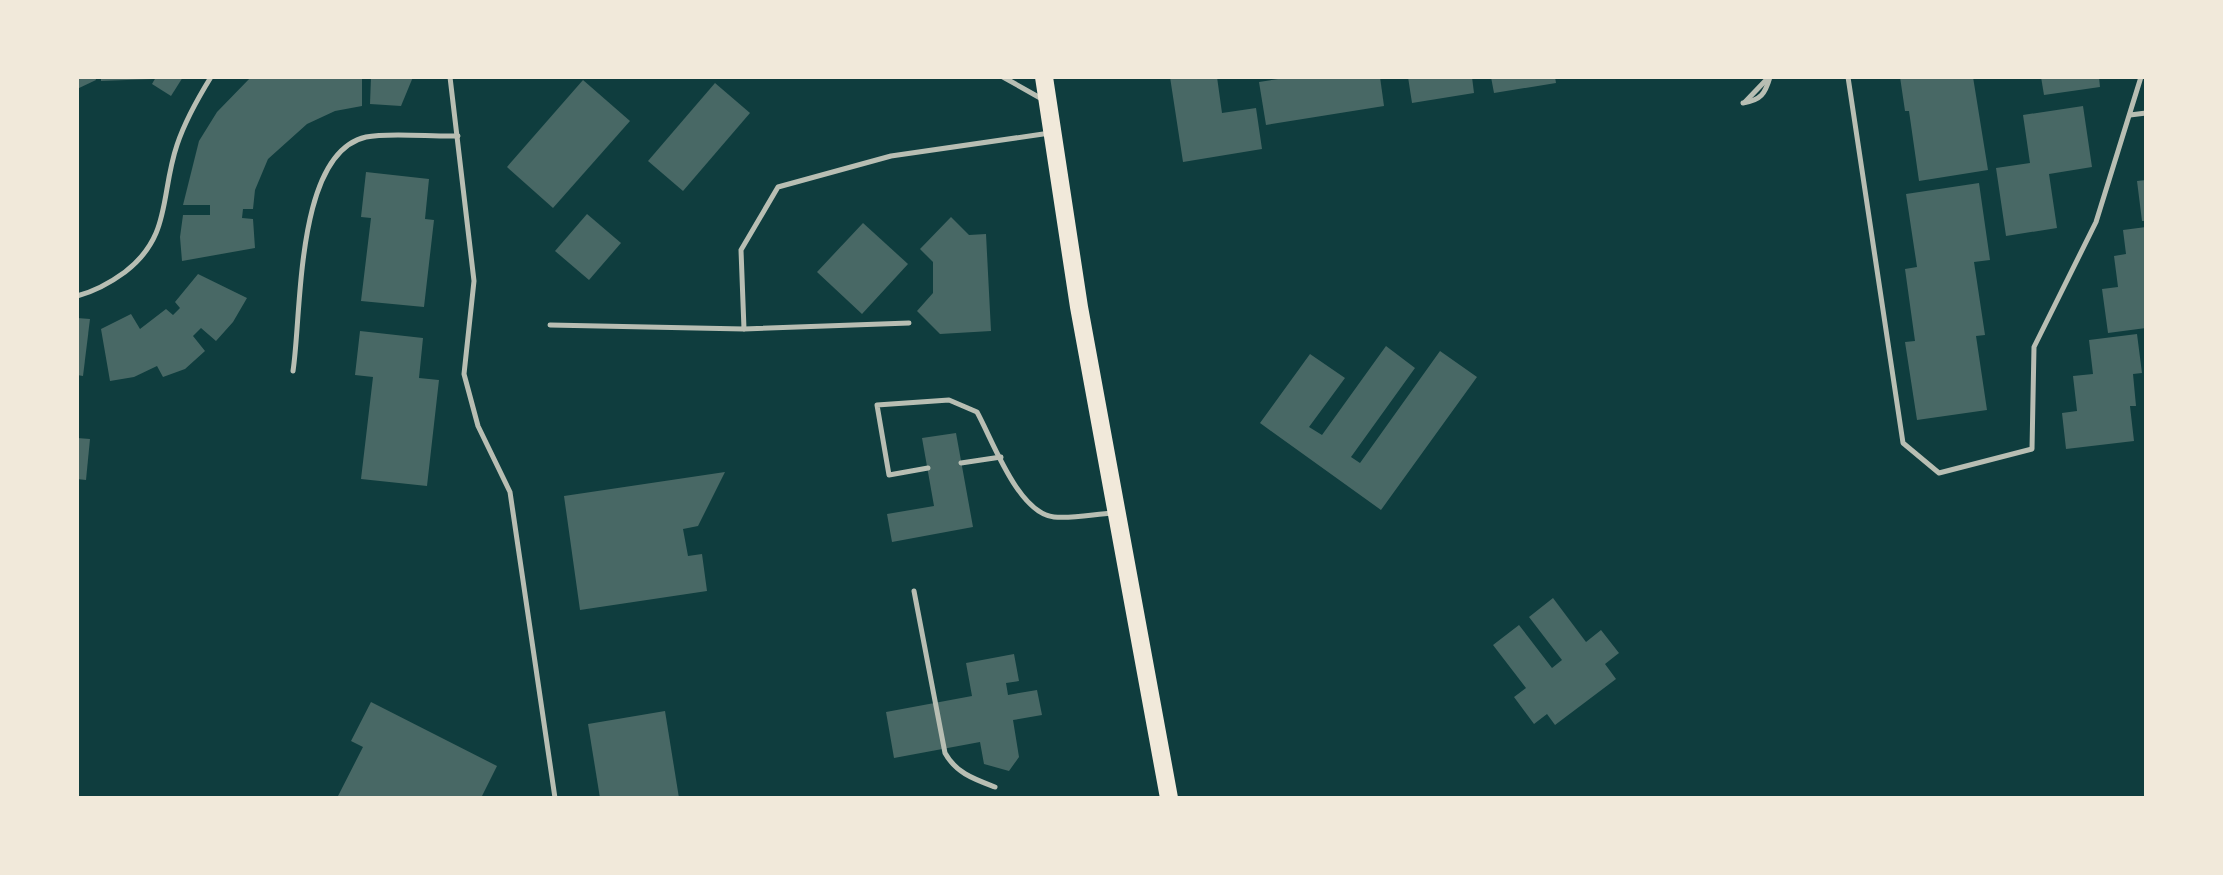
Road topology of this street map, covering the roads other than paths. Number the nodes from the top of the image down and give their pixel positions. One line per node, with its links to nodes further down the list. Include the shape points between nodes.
1 (211, 77): 13 (lane, via 176,146 160,223 145,256 106,286)
2 (450, 77): 12 (lane)
3 (1003, 77): 8 (lane)
4 (1044, 77): 8 (main road)
5 (1769, 77): 5 (lane, via 1743,103 1757,101 1765,93)
6 (1848, 77): 10 (lane, via 1903,443 1939,473 2032,449 2034,347 2096,222)
7 (2141, 77): 10 (lane)
8 (1048, 102): 11 (main road)
9 (2146, 113): 10 (lane)
10 (2130, 115)
11 (1053, 132): 16 (lane, via 891,156 778,187 741,250); 21 (main road)
12 (458, 136): 17 (lane, via 367,136 348,145 326,170 312,201); 24 (lane, via 474,281 464,374 478,426 510,492)
13 (77, 296)
14 (909, 323): 16 (lane)
15 (550, 325): 16 (lane)
16 (744, 329)
17 (293, 371)
18 (1001, 457): 19 (lane); 20 (lane, via 976,412 949,400 877,405 889,475); 21 (lane, via 1012,485 1034,509 1053,517)
19 (961, 463)
20 (928, 468)
21 (1116, 513): 25 (main road)
22 (914, 591): 23 (lane, via 945,752 951,764 969,777)
23 (995, 787)
24 (555, 798)
25 (1169, 798)

